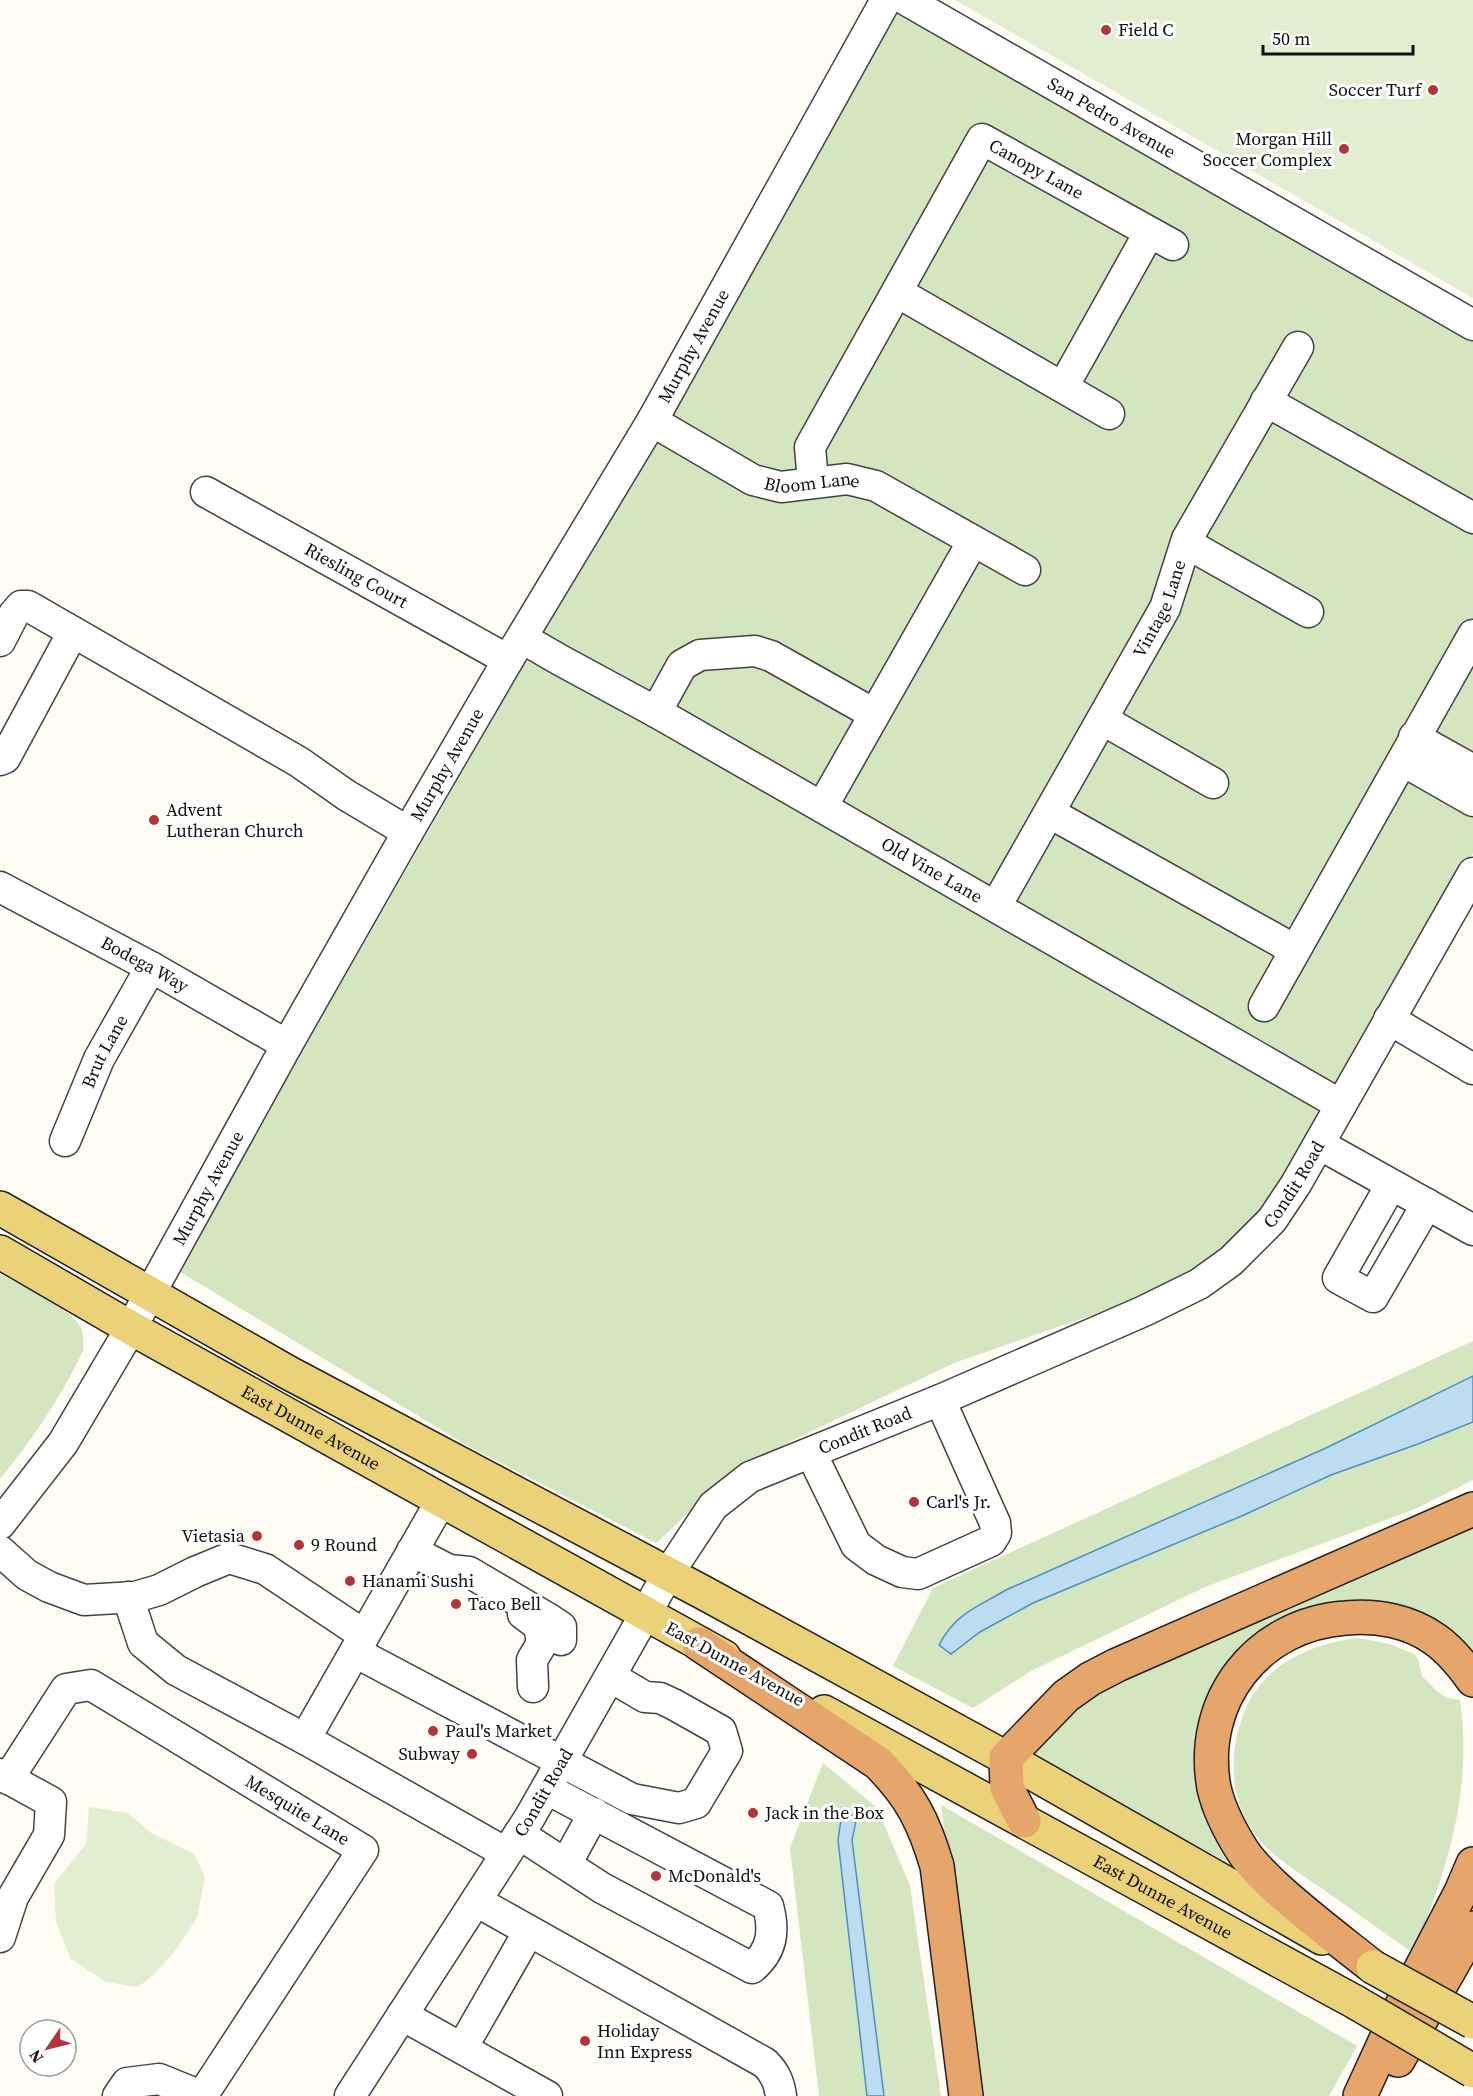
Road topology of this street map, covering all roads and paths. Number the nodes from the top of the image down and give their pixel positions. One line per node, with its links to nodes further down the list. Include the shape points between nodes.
1 (886, 0): 9 (street, Murphy Avenue)
2 (906, 0): 4 (street, San Pedro Avenue)
3 (897, 291): 6 (street); 6 (street, Canopy Lane, via 982,139 1161,239); 10 (street, Canopy Lane, via 810,447)
4 (1473, 325)
5 (1298, 347): 7 (street, Vintage Lane)
6 (1063, 387): 8 (street)
7 (1266, 401): 12 (street); 14 (street, Vintage Lane)
8 (1109, 414)
9 (652, 422): 10 (street, Bloom Lane, via 753,480 781,487); 20 (street, Murphy Avenue)
10 (813, 482): 13 (street, Bloom Lane, via 847,480 876,486)
11 (206, 492): 20 (street, Riesling Court)
12 (1473, 518)
13 (973, 541): 15 (street, Bloom Lane); 22 (street)
14 (1186, 543): 16 (street); 23 (street, Vintage Lane, via 1165,608)
15 (1025, 570)
16 (1308, 612)
17 (73, 632): 19 (street, via 28,606 21,606); 25 (street, via 5,758); 31 (street, via 299,762)
18 (1473, 635): 24 (street)
19 (0, 640)
20 (515, 649): 21 (street, Old Vine Lane, via 560,660); 31 (street, Murphy Avenue)
21 (656, 712): 22 (street, via 682,665 700,655 755,651 771,656); 29 (street, Old Vine Lane)
22 (874, 714): 29 (street)
23 (1102, 720): 27 (street); 30 (street, Vintage Lane)
24 (1408, 749): 26 (street); 28 (street); 35 (street)
25 (0, 760)
26 (1473, 770)
27 (1213, 783)
28 (1473, 801)
29 (822, 807): 34 (street, Old Vine Lane)
30 (1050, 813): 34 (street, Vintage Lane); 35 (street)
31 (408, 832): 39 (street, Murphy Avenue)
32 (1473, 873): 38 (street, Condit Road)
33 (0, 887): 36 (street, Bodega Way)
34 (996, 906): 41 (street, Old Vine Lane)
35 (1295, 950): 37 (street)
36 (151, 967): 39 (street, Bodega Way); 42 (street, Brut Lane, via 99,1059)
37 (1264, 1006)
38 (1389, 1019): 40 (street); 41 (street, Condit Road)
39 (287, 1045): 49 (street, Murphy Avenue)
40 (1469, 1056)
41 (1341, 1105): 43 (street, Condit Road)
42 (65, 1141)
43 (1319, 1144): 44 (street); 51 (street, Condit Road, via 1272,1220 1231,1261 1199,1284)
44 (1391, 1185): 45 (street); 45 (street, via 1338,1278 1373,1298)
45 (1427, 1204): 47 (street)
46 (0, 1208): 49 (main road)
47 (1473, 1230)
48 (0, 1252): 50 (main road, East Dunne Avenue)
49 (150, 1295): 50 (street, Murphy Avenue); 59 (main road)
50 (131, 1328): 53 (main road, East Dunne Avenue); 55 (street, Murphy Avenue, via 63,1443)
51 (940, 1400): 52 (street, Condit Road); 52 (street, via 996,1533 991,1541 918,1574 902,1572 876,1560 856,1545)
52 (811, 1453): 59 (street, Condit Road, via 750,1477 713,1506)
53 (441, 1501): 57 (street); 61 (main road, East Dunne Avenue)
54 (1473, 1509): 69 (highway, via 1090,1679 1066,1696)
55 (0, 1524)
56 (0, 1551): 60 (street, via 27,1575 84,1600)
57 (412, 1551): 58 (street); 63 (street)
58 (450, 1570): 62 (street, via 469,1572 549,1618 561,1628); 67 (street, via 538,1625 541,1635 532,1660)
59 (668, 1574): 61 (street, Condit Road); 69 (main road)
60 (128, 1598): 63 (street, via 159,1590 229,1558 266,1569); 68 (street, via 143,1643 176,1670)
61 (646, 1615): 64 (main road, East Dunne Avenue); 65 (street, Condit Road)
62 (561, 1640)
63 (360, 1644): 68 (street); 70 (street)
64 (699, 1644): 74 (main road, East Dunne Avenue); 92 (highway, via 878,1763 900,1785 928,1836 937,1866)
65 (611, 1677): 70 (street, Condit Road); 70 (street, via 645,1697 673,1704 721,1731 727,1750 696,1803 679,1808 632,1799)
66 (1473, 1680): 82 (highway, via 1436,1640 1412,1627 1381,1618 1339,1618 1306,1626 1257,1654 1237,1676 1221,1705 1211,1748 1215,1789 1221,1810 1243,1851 1295,1906)
67 (533, 1687)
68 (305, 1739): 75 (street)
69 (1006, 1758): 74 (highway, via 1007,1788); 82 (main road)
70 (563, 1762): 72 (street, Condit Road)
71 (4, 1776): 81 (street, via 51,1802 50,1835 13,1897); 88 (street, Mesquite Lane, via 66,1689 91,1685 363,1850)
72 (547, 1789): 73 (street); 75 (street, Condit Road)
73 (594, 1813): 76 (street); 76 (street, via 768,1906 772,1923 770,1941 762,1959 752,1968 602,1888)
74 (1024, 1821): 86 (main road, East Dunne Avenue, bridge)
75 (513, 1844): 76 (street); 78 (street, Condit Road)
76 (566, 1864)
77 (1473, 1864): 93 (highway)
78 (476, 1901): 80 (street); 83 (street, Condit Road)
79 (1473, 1928): 94 (highway)
80 (529, 1931): 85 (street); 91 (street, via 765,2063 773,2071)
81 (0, 1935)
82 (1373, 1967): 84 (main road, bridge)
83 (402, 2015): 85 (street); 89 (street, Condit Road)
84 (1473, 2022)
85 (462, 2048): 90 (street)
86 (1473, 2071)
87 (118, 2096): 88 (street, via 127,2083 159,2079)
88 (201, 2096)
89 (350, 2096)
90 (547, 2096)
91 (781, 2096)
92 (966, 2096)
93 (1360, 2096)
94 (1378, 2096)

